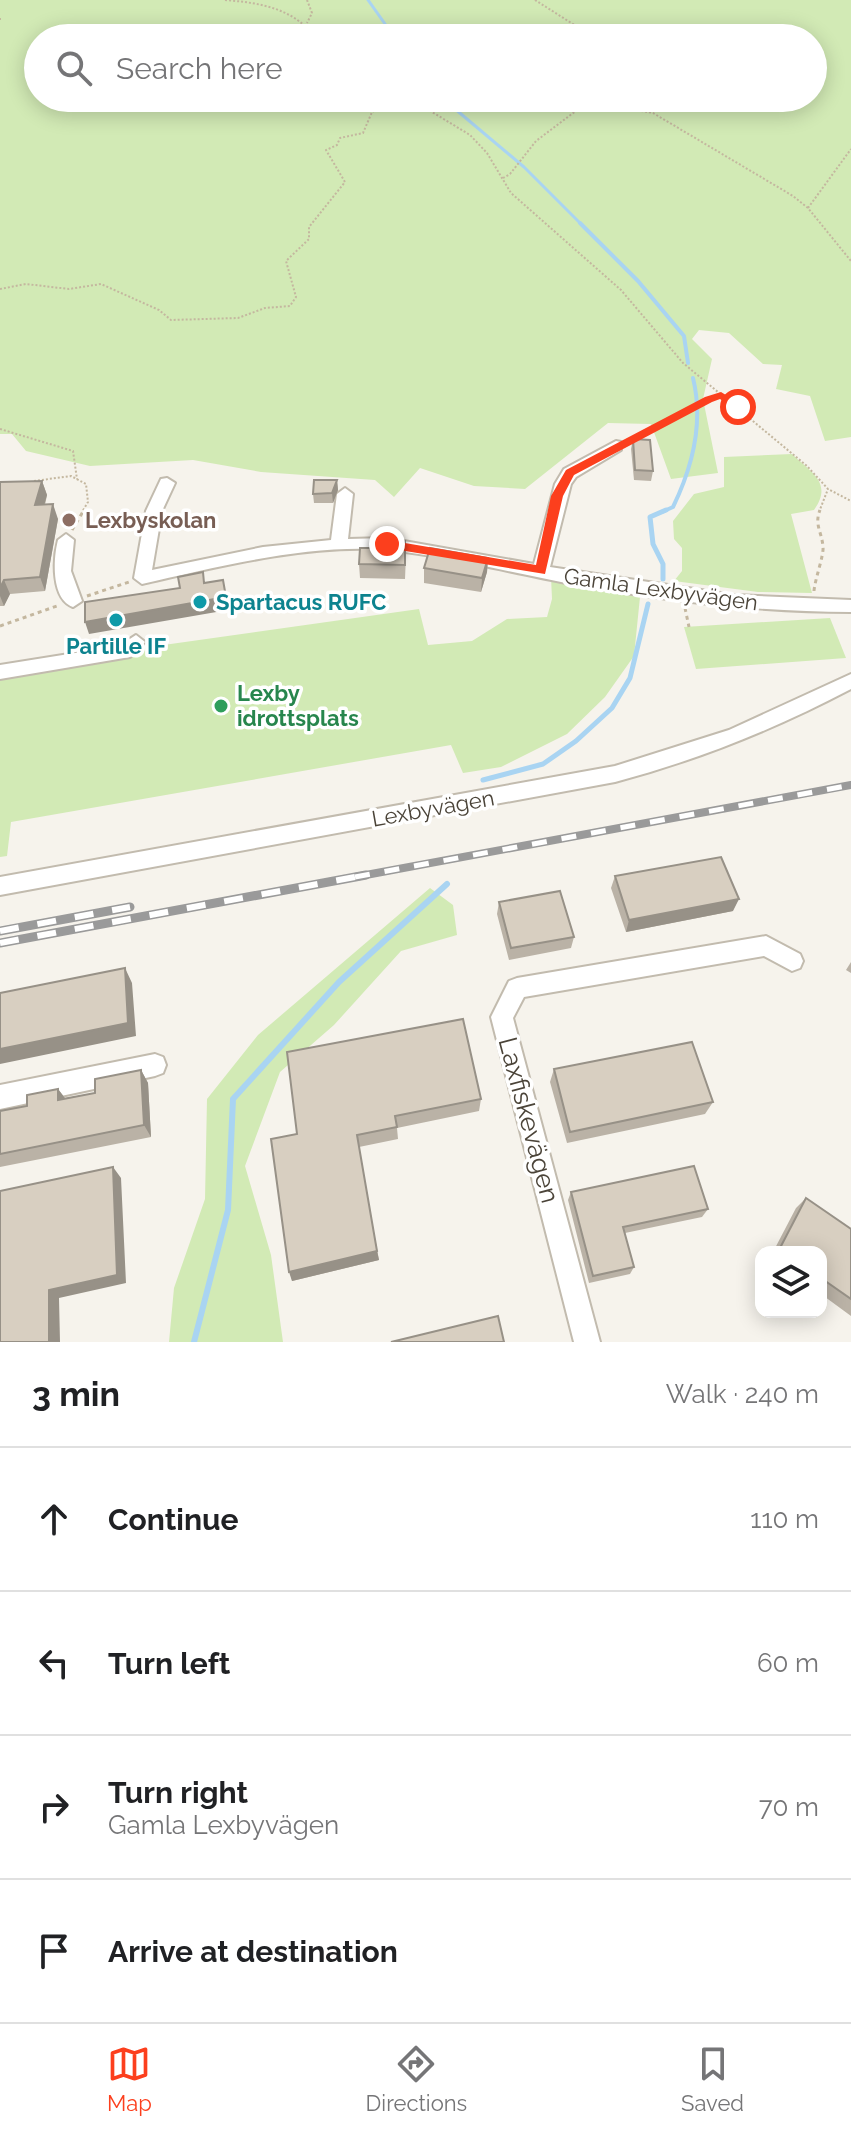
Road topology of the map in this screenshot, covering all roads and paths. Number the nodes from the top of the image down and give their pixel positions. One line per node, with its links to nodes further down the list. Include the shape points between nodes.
1 (225, 0): 4 (path)
2 (307, 0): 5 (path, via 312,13)
3 (535, 0): 6 (path)
4 (263, 2): 5 (path)
5 (307, 23)
6 (573, 24)
7 (372, 112): 15 (path, via 363,133 340,138 326,150 345,182 333,191 322,218 309,227 309,239 286,261 296,297 290,306 238,318 171,320 101,284)
8 (435, 112): 12 (path, via 470,135)
9 (574, 112): 12 (path, via 536,141)
10 (647, 112): 13 (path)
11 (851, 149): 13 (path)
12 (503, 178): 16 (path, via 533,216 621,290 683,363)
13 (808, 208): 14 (path)
14 (851, 261)
15 (0, 289)
16 (721, 395): 18 (path); 22 (path)
17 (0, 429): 19 (path, via 73,451)
18 (616, 446): 27 (street, via 570,473 563,484)
19 (77, 479): 20 (path); 25 (path, via 86,484 88,502)
20 (27, 482)
21 (167, 483): 26 (street, Gamla Lexbyvägen, via 154,511 142,578 231,558)
22 (828, 489): 24 (path); 31 (path, via 816,521 824,549 816,571)
23 (345, 494): 26 (street)
24 (851, 501)
25 (66, 540): 29 (street, via 62,576)
26 (339, 543): 27 (street, Gamla Lexbyvägen, via 387,544)
27 (541, 571): 28 (street, Gamla Lexbyvägen)
28 (682, 597): 31 (street, Gamla Lexbyvägen); 32 (path)
29 (73, 601)
30 (851, 606): 31 (street, Gamla Lexbyvägen)
31 (818, 607)
32 (689, 627)
33 (136, 642): 34 (street, via 124,652)
34 (0, 672)
35 (851, 681): 36 (street, Lexbyvägen, via 715,746 615,774)
36 (0, 886)
37 (792, 961): 40 (street, Laxfiskevägen, via 766,946 517,988 502,1017)
38 (155, 1065): 39 (street)
39 (0, 1097)
40 (587, 1342)

